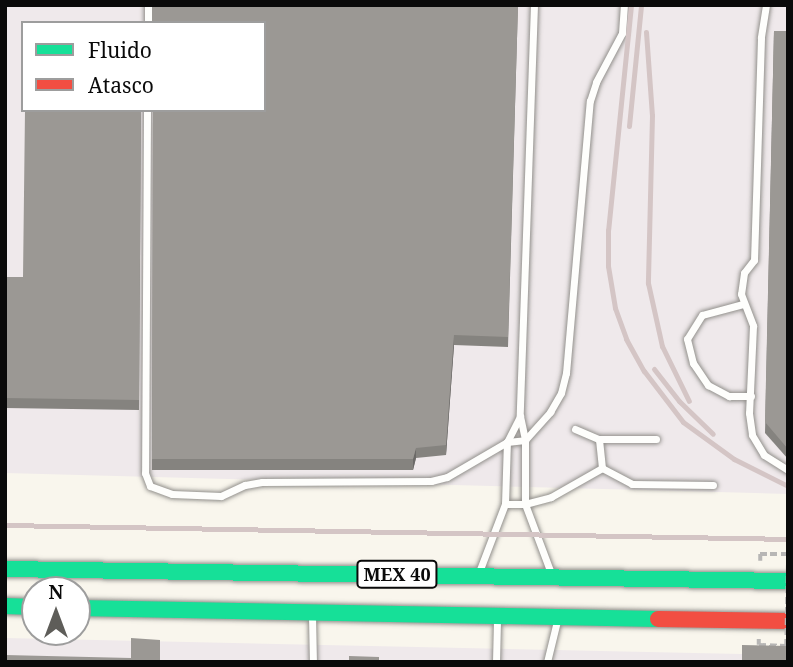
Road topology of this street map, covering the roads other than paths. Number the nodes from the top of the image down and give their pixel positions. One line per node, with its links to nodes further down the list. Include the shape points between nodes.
1 (534, 5): 7 (lane)
2 (624, 5): 11 (lane, via 622,33 590,101 565,383 550,412)
3 (766, 5): 5 (lane, via 754,260 744,273)
4 (147, 112): 12 (lane, via 145,473 150,486 172,494 221,496 262,482 431,481 447,477)
5 (743, 304): 6 (lane, via 753,326); 6 (lane, via 702,315 687,338 693,363 708,385 729,396)
6 (751, 396): 14 (lane, via 750,424 757,447)
7 (520, 416): 11 (lane); 12 (lane)
8 (575, 429): 9 (lane)
9 (600, 439): 10 (lane); 13 (lane)
10 (656, 439)
11 (525, 440): 12 (lane); 17 (lane)
12 (507, 442): 16 (lane)
13 (602, 468): 15 (lane, via 632,484); 17 (lane, via 562,492)
14 (788, 470)
15 (713, 485)
16 (505, 504): 17 (lane); 19 (lane)
17 (525, 504): 20 (lane)
18 (5, 569): 19 (main road, MEX 40)
19 (477, 576): 20 (main road, MEX 40)
20 (552, 576): 21 (main road, MEX 40)
21 (788, 581)
22 (91, 608): 23 (main road, MEX 40)
23 (312, 612): 24 (main road, MEX 40); 27 (lane)
24 (497, 616): 25 (main road, MEX 40); 28 (lane)
25 (558, 617): 26 (main road, MEX 40); 29 (lane)
26 (788, 621)
27 (313, 662)
28 (496, 662)
29 (547, 662)

